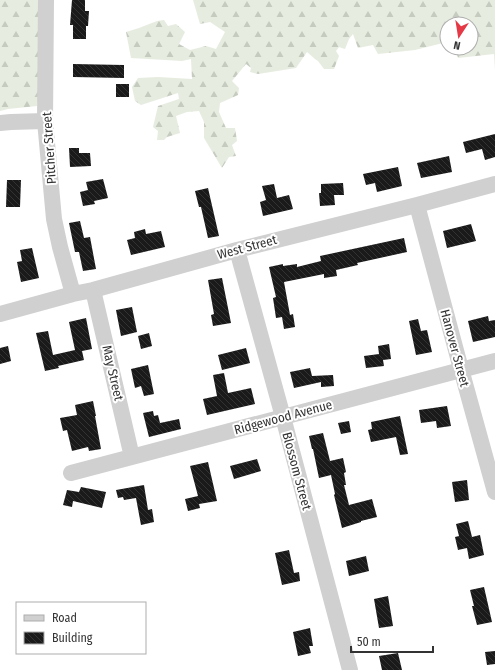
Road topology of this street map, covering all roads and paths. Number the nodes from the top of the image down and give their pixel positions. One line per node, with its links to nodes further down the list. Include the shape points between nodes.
1 (46, 0): 2 (street, Pitcher Street)
2 (45, 121): 3 (street); 8 (street, Pitcher Street, via 54,219)
3 (0, 123)
4 (495, 184): 5 (street, West Street)
5 (417, 205): 6 (street, West Street); 11 (street, Hanover Street)
6 (237, 250): 7 (street, West Street); 12 (street, Blossom Street)
7 (93, 290): 8 (street, West Street); 13 (street, May Street)
8 (73, 294): 9 (street, West Street)
9 (0, 314)
10 (495, 361): 11 (street, Ridgewood Avenue)
11 (461, 370): 12 (street, Ridgewood Avenue); 15 (street, Hanover Street)
12 (283, 417): 13 (street, Ridgewood Avenue); 16 (street, Blossom Street)
13 (132, 457): 14 (street, Ridgewood Avenue)
14 (72, 473)
15 (495, 492)
16 (350, 670)

